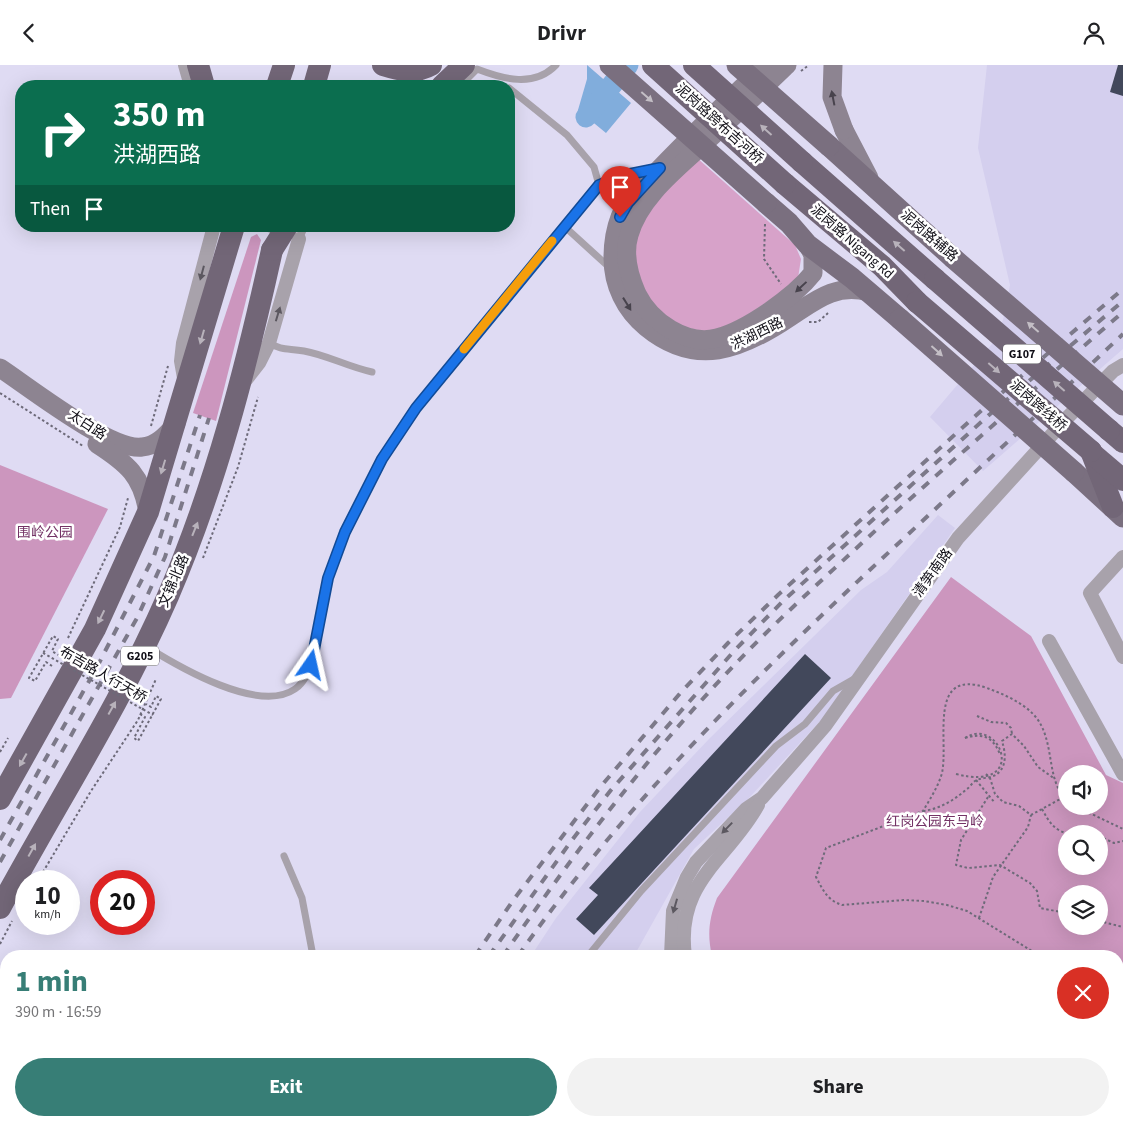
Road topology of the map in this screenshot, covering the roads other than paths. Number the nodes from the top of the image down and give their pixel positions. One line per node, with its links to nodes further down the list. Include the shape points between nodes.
1 (185, 65): 16 (street)
2 (198, 65): 17 (highway)
3 (284, 65): 18 (highway, bridge)
4 (320, 65): 19 (highway)
5 (383, 65): 6 (highway, via 403,71)
6 (431, 65)
7 (464, 65): 20 (highway)
8 (556, 65): 21 (lane, via 549,72 526,80 478,69)
9 (610, 65): 28 (main road, one-way to 28, bridge)
10 (653, 65): 25 (highway, 泥岗路跨布吉河桥 / G107, bridge)
11 (694, 65): 23 (highway, 泥岗路跨布吉河桥 / G107, one-way to 11, bridge)
12 (737, 65): 27 (main road, 泥岗路辅路, bridge)
13 (766, 65): 24 (main road, 洪湖西路)
14 (833, 65): 27 (main road, one-way to 14, bridge, via 871,181 844,130 832,97)
15 (794, 68): 34 (main road, 洪湖西路, one-way to 15, via 813,255 813,273 799,289 732,333 716,339 686,337 652,315 630,277 627,256 628,236 657,191)
16 (189, 80)
17 (202, 80)
18 (279, 80)
19 (316, 80)
20 (448, 80)
21 (466, 80)
22 (515, 93): 26 (lane, via 567,135 594,167)
23 (802, 163): 37 (highway, 泥岗路 Nigang Rd / G107, one-way to 23)
24 (660, 168): 26 (lane, via 625,175); 36 (main road, 洪湖西路, via 628,203 620,217 615,234)
25 (785, 184): 39 (highway, 泥岗路 Nigang Rd / G107, via 882,266)
26 (599, 185): 29 (lane)
27 (889, 202): 45 (main road, 泥岗路辅路, one-way to 27, bridge)
28 (789, 223): 34 (main road); 39 (main road, via 875,280)
29 (564, 226): 36 (lane); 55 (lane, via 416,408 382,459 345,532 328,578 311,665 305,680 294,690 276,696 252,695 175,665)
30 (226, 232): 46 (highway, one-way to 46)
31 (276, 232): 35 (highway, 文锦北路 / G205)
32 (294, 232): 35 (highway, bridge)
33 (296, 232): 40 (street, one-way to 33)
34 (808, 245): 38 (main road)
35 (272, 250): 40 (highway, 文锦北路 / G205)
36 (613, 271): 38 (main road, 洪湖西路, one-way to 38, via 625,304 640,322 658,337 702,353 741,344 830,292 855,288)
37 (935, 279): 47 (highway, 泥岗跨线桥 / G107, one-way to 37, bridge)
38 (869, 292): 52 (main road, one-way to 52, bridge)
39 (918, 302): 48 (highway, 泥岗跨线桥 / G107, one-way to 48, bridge)
40 (261, 339): 43 (lane, via 283,350 304,351 350,368); 55 (highway, 文锦北路 / G205, one-way to 40, via 201,514 240,387)
41 (1123, 365): 57 (street, 清笋南路, via 1113,371 1066,419 958,538)
42 (0, 368): 46 (main road, 太白路, via 103,437 124,446 140,448 151,445)
43 (372, 372)
44 (0, 381): 51 (main road, 太白路, via 126,465 139,481)
45 (1123, 405)
46 (177, 423): 51 (highway, one-way to 51)
47 (1116, 436)
48 (1091, 451): 49 (highway, G107); 52 (highway)
49 (1116, 474): 50 (highway)
50 (1123, 485)
51 (148, 512): 60 (highway, one-way to 60, via 95,629)
52 (1118, 512)
53 (1123, 557): 56 (street, via 1090,593)
54 (1049, 641): 58 (street)
55 (146, 645): 62 (highway, 文锦北路 / G205, one-way to 55)
56 (1123, 657)
57 (861, 675): 59 (street, 清笋南路, via 825,726); 64 (lane, via 833,691 805,724 776,746 641,891)
58 (1123, 773)
59 (762, 798): 65 (street, 清笋南路, one-way to 65, via 746,809 710,845 687,877 674,911); 66 (street, 清笋南路, via 697,887 686,922)
60 (0, 799)
61 (284, 856): 63 (lane, via 302,898)
62 (6, 914)
63 (312, 950)
64 (593, 950)
65 (671, 950)
66 (685, 950)

